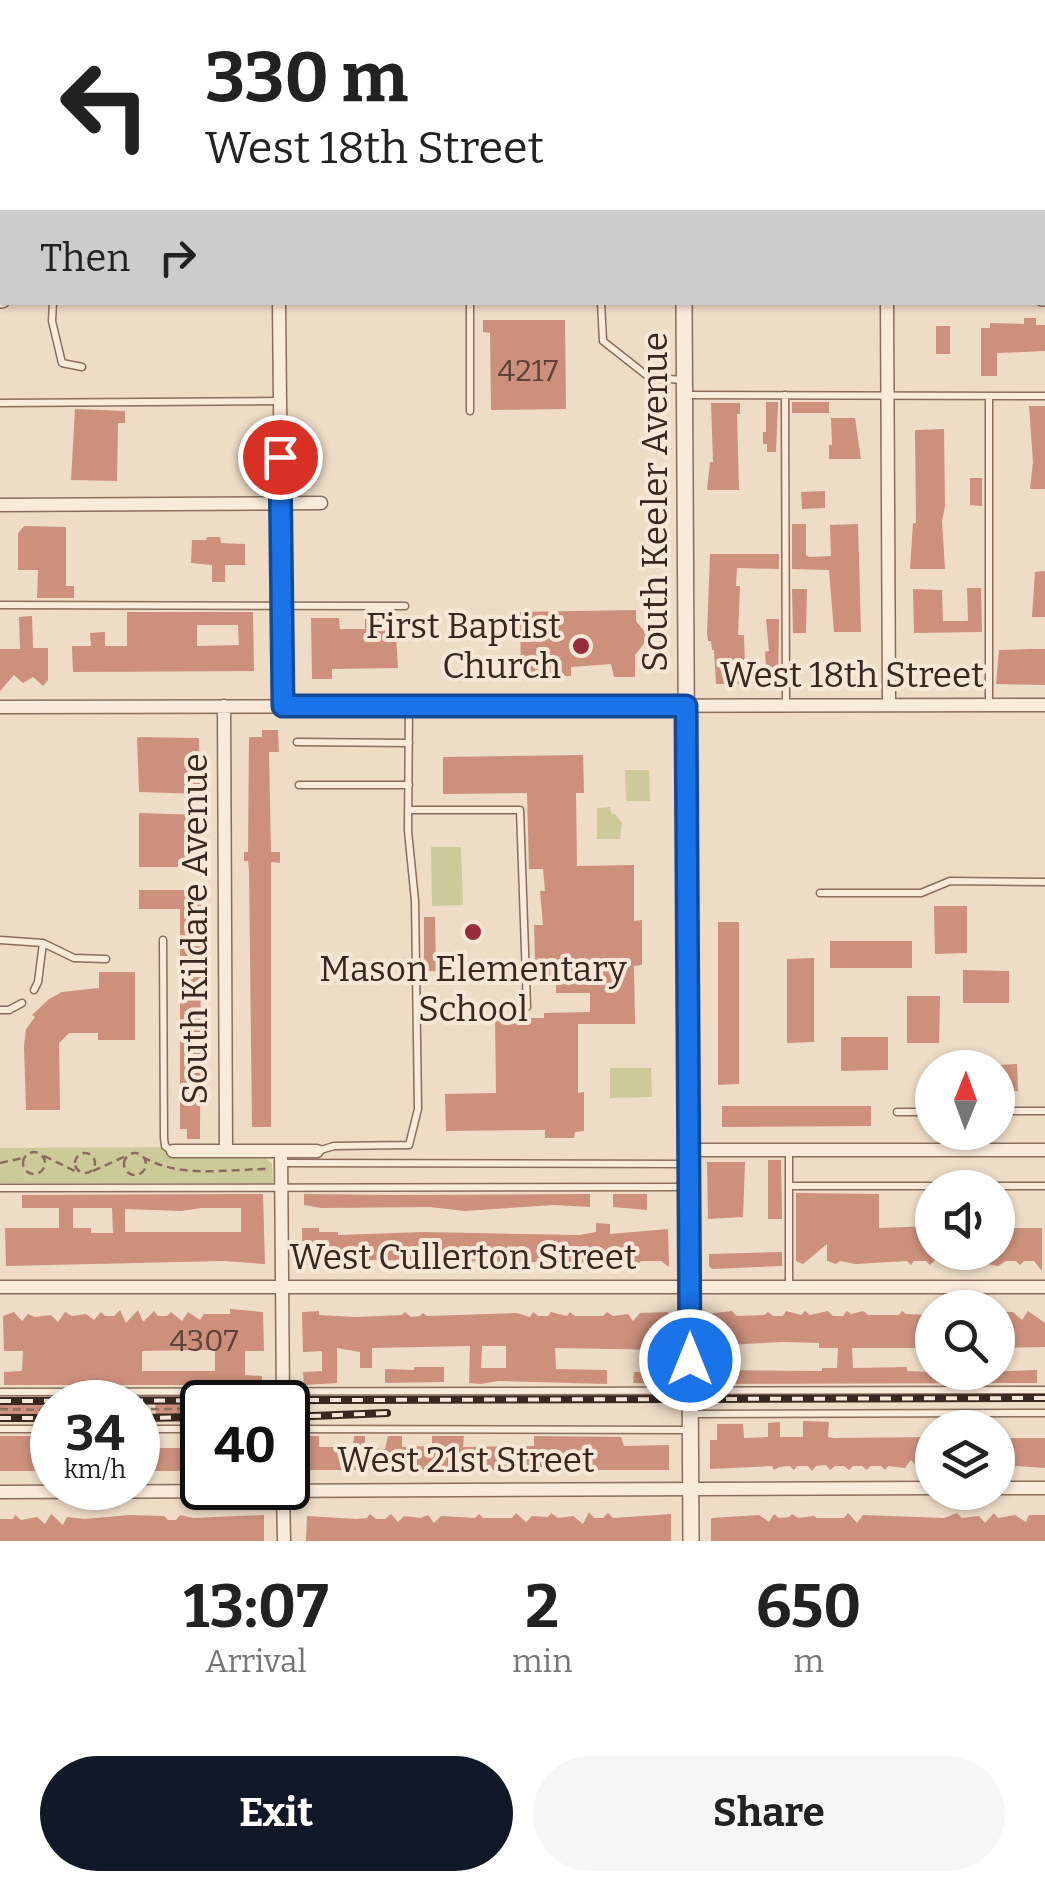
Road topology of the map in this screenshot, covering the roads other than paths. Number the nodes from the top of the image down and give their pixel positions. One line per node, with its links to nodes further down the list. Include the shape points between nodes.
1 (52, 305): 7 (lane, via 62,363)
2 (279, 305): 14 (street)
3 (470, 305): 15 (lane)
4 (601, 305): 8 (lane, via 603,341 650,378)
5 (684, 305): 8 (street, South Keeler Avenue)
6 (887, 305): 10 (street)
7 (82, 367)
8 (685, 388): 9 (lane); 27 (street, South Keeler Avenue)
9 (785, 396): 10 (lane); 28 (lane)
10 (888, 396): 11 (lane); 29 (street)
11 (989, 396): 12 (lane); 23 (lane)
12 (1045, 396)
13 (0, 402): 14 (lane)
14 (280, 402): 16 (street)
15 (470, 411)
16 (281, 504): 17 (street); 18 (street); 20 (street)
17 (320, 504)
18 (0, 505)
19 (0, 605): 20 (lane)
20 (282, 606): 21 (lane); 25 (street)
21 (406, 606)
22 (1045, 704): 23 (street, West 18th Street)
23 (990, 705): 29 (street, West 18th Street)
24 (224, 706): 25 (street, West 18th Street); 30 (street, West 18th Street); 54 (street, South Kildare Avenue)
25 (283, 706): 26 (street, West 18th Street)
26 (409, 706): 27 (street, West 18th Street); 32 (lane)
27 (686, 706): 28 (street, West 18th Street); 55 (street, South Keeler Avenue)
28 (786, 706): 29 (street, West 18th Street)
29 (889, 706)
30 (0, 707)
31 (297, 742): 32 (lane)
32 (409, 743): 34 (lane)
33 (298, 785): 34 (lane)
34 (409, 785): 35 (lane)
35 (408, 810): 44 (lane, via 520,810); 50 (lane, via 418,1090 409,1144)
36 (1045, 882): 37 (lane, via 950,881 921,893)
37 (820, 893)
38 (0, 940): 40 (lane)
39 (163, 940): 53 (lane, via 164,1138)
40 (43, 943): 41 (lane, via 74,958); 42 (lane)
41 (106, 959)
42 (34, 990)
43 (22, 1003): 45 (lane)
44 (527, 1008)
45 (0, 1010)
46 (1045, 1110): 47 (lane)
47 (1015, 1111)
48 (897, 1112): 49 (lane)
49 (915, 1112)
50 (316, 1150): 56 (street)
51 (790, 1150): 52 (street); 55 (street); 57 (lane)
52 (1045, 1150)
53 (173, 1151): 54 (street)
54 (226, 1151): 56 (street)
55 (689, 1157): 56 (lane); 61 (street, South Keeler Avenue)
56 (277, 1161): 60 (street)
57 (790, 1186): 58 (lane); 66 (lane)
58 (1045, 1186)
59 (0, 1188): 60 (lane)
60 (282, 1188): 61 (lane); 63 (street)
61 (689, 1188): 65 (street, South Keeler Avenue)
62 (0, 1287): 63 (street, West Cullerton Street)
63 (282, 1287): 65 (street, West Cullerton Street); 67 (street)
64 (1045, 1287): 66 (street, West Cullerton Street)
65 (689, 1288): 66 (street, West Cullerton Street); 68 (street, South Keeler Avenue)
66 (789, 1288)
67 (283, 1380)
68 (690, 1390): 69 (lane); 72 (lane); 74 (street, South Keeler Avenue)
69 (1045, 1390)
70 (0, 1392): 71 (lane)
71 (180, 1395)
72 (310, 1396)
73 (1045, 1413): 74 (lane)
74 (690, 1421): 75 (lane); 82 (street, South Keeler Avenue)
75 (310, 1428)
76 (0, 1429): 77 (lane)
77 (30, 1429)
78 (915, 1488): 82 (street, West 21st Street)
79 (1015, 1488): 80 (street)
80 (1045, 1488)
81 (310, 1489): 82 (street, West 21st Street)
82 (690, 1489): 87 (street, South Keeler Avenue)
83 (180, 1490): 84 (street, West 21st Street)
84 (0, 1492)
85 (284, 1510): 86 (street)
86 (284, 1541)
87 (690, 1541)

